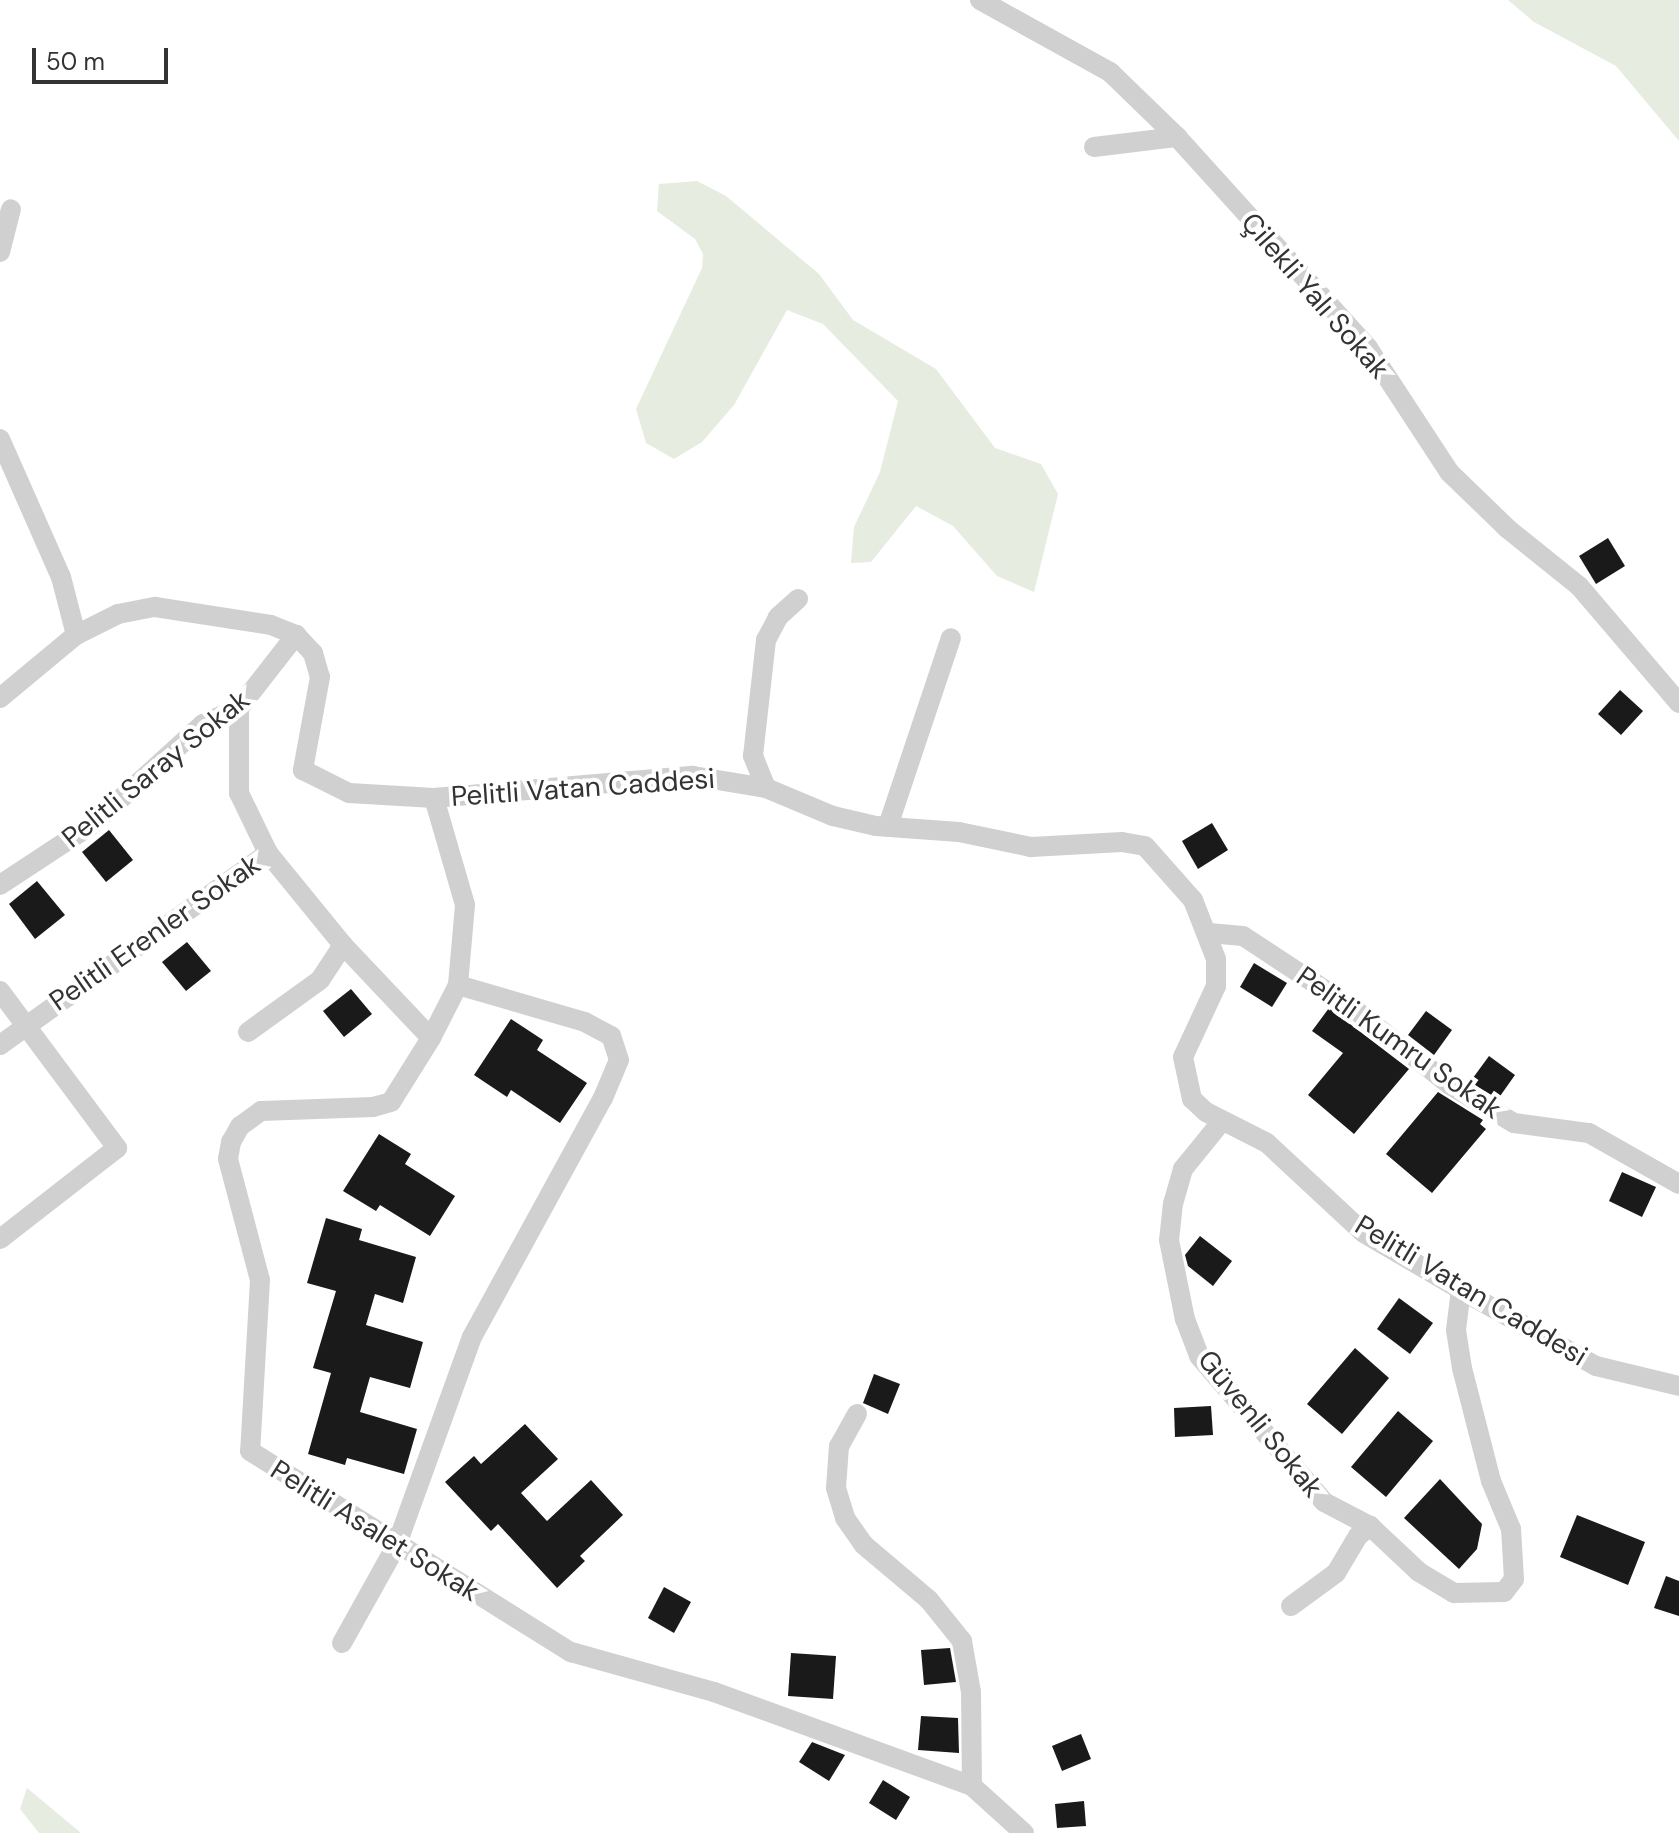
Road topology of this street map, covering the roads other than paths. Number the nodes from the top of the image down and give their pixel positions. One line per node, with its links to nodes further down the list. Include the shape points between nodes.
1 (980, 0): 2 (street, Çilekli Yalı Sokak, via 1110,72)
2 (1177, 137): 3 (street); 12 (street, Çilekli Yalı Sokak, via 1368,348 1449,472 1579,586)
3 (1094, 147)
4 (11, 209): 5 (street)
5 (0, 252)
6 (0, 439): 8 (street, via 61,577)
7 (798, 599): 14 (street, via 778,617 766,640 753,756)
8 (76, 635): 9 (street, via 118,614 155,607 271,625); 11 (street)
9 (296, 635): 13 (street, Pelitli Saray Sokak); 15 (street, Pelitli Vatan Caddesi, via 313,653 320,677 303,770 349,793)
10 (951, 638): 16 (street)
11 (0, 698)
12 (1679, 703)
13 (239, 708): 17 (street, via 239,793); 18 (street, Pelitli Saray Sokak, via 203,724 94,823)
14 (766, 788): 15 (street, Pelitli Vatan Caddesi, via 693,776); 16 (street, Pelitli Vatan Caddesi, via 833,816)
15 (434, 798): 21 (street, Pelitli Asalet Sokak, via 465,905)
16 (888, 826): 19 (street, Pelitli Vatan Caddesi, via 959,832 1031,847 1122,842 1145,846 1193,900)
17 (268, 853): 20 (street, Pelitli Erenler Sokak); 23 (street, Pelitli Erenler Sokak)
18 (0, 885)
19 (1209, 933): 27 (street, Pelitli Vatan Caddesi, via 1216,986 1183,1057 1192,1099); 28 (street, Pelitli Kumru Sokak, via 1243,936 1354,1009 1450,1085 1514,1123 1589,1133)
20 (343, 945): 24 (street, via 312,988); 25 (street, Pelitli Erenler Sokak)
21 (458, 985): 25 (street, Pelitli Asalet Sokak); 34 (street, via 585,1022 611,1036 619,1060 472,1337)
22 (0, 991): 23 (street)
23 (26, 1024): 26 (street, Pelitli Erenler Sokak); 29 (street, via 117,1148)
24 (248, 1032)
25 (431, 1038): 34 (street, Pelitli Asalet Sokak, via 391,1102 261,1111 240,1126 228,1159 260,1280 250,1451)
26 (0, 1045)
27 (1222, 1121): 30 (street, Pelitli Vatan Caddesi, via 1267,1143 1364,1233); 33 (street, Güvenli Sokak, via 1183,1169 1173,1203 1169,1240 1185,1319 1199,1356 1324,1502)
28 (1679, 1184)
29 (0, 1239)
30 (1461, 1290): 31 (street, Pelitli Vatan Caddesi, via 1596,1366); 33 (street, Güvenli Sokak, via 1456,1330 1462,1368 1491,1481 1511,1529 1514,1579 1504,1592 1454,1593 1419,1572)
31 (1679, 1386)
32 (857, 1414): 37 (street, via 839,1446 836,1488 845,1518 864,1545 929,1600 962,1641 971,1692)
33 (1370, 1526): 35 (street, via 1336,1573)
34 (397, 1544): 36 (street); 37 (street, Pelitli Asalet Sokak, via 571,1652 714,1692)
35 (1291, 1606)
36 (342, 1643)
37 (972, 1786): 38 (street, Pelitli Asalet Sokak)
38 (1024, 1833)

